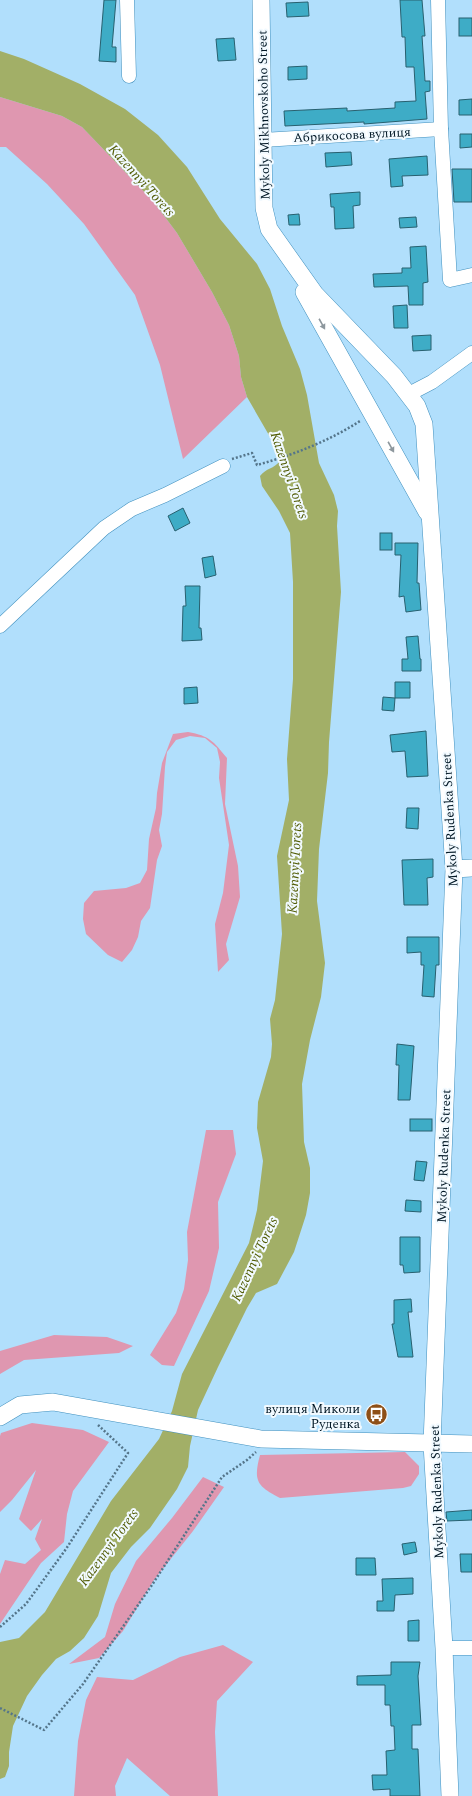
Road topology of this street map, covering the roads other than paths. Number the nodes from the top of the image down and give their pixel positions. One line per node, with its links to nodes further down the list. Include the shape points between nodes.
1 (127, 0): 4 (street)
2 (261, 0): 6 (street, Mykoly Mikhnovskoho Street)
3 (438, 0): 5 (street)
4 (129, 76)
5 (441, 129): 6 (street, Абрикосова вулиця); 8 (street, via 450,280)
6 (263, 140): 7 (street, Mykoly Mikhnovskoho Street, via 264,208)
7 (269, 229): 10 (street, Mykoly Mikhnovskoho Street, via 315,294 394,376); 11 (street, Mykoly Mikhnovskoho Street, one-way to 11)
8 (472, 274)
9 (472, 353): 10 (street, via 432,382)
10 (408, 394): 13 (street, Mykoly Rudenka Street, via 417,406 424,424)
11 (372, 413): 13 (street, Mykoly Rudenka Street, one-way to 13)
12 (223, 466): 14 (street, via 165,496 132,509 104,528)
13 (430, 516): 16 (street, Mykoly Rudenka Street)
14 (0, 626)
15 (472, 868): 16 (street)
16 (454, 870): 18 (street, Mykoly Rudenka Street)
17 (0, 1417): 18 (street, via 20,1405 53,1402 265,1439)
18 (432, 1444): 19 (street); 20 (street, Mykoly Rudenka Street)
19 (472, 1444)
20 (444, 1648): 21 (street); 22 (street, Mykoly Rudenka Street)
21 (472, 1648)
22 (450, 1796)

